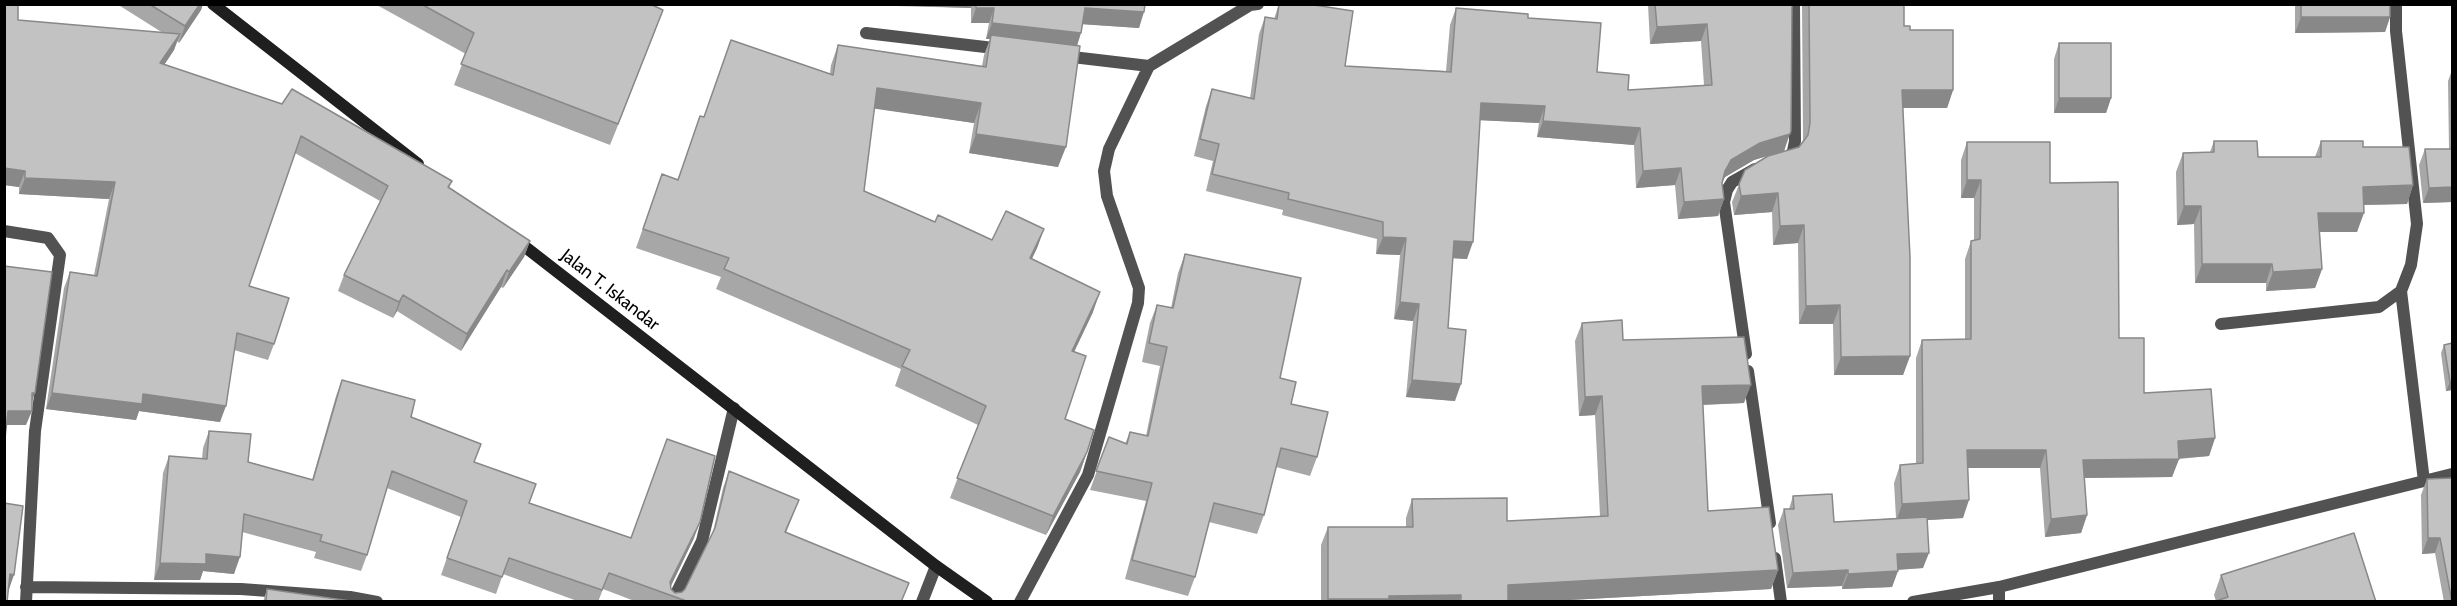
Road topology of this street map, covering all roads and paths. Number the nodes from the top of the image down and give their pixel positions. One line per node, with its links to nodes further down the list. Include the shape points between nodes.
1 (213, 4): 9 (street)
2 (1794, 4): 26 (street, via 1793,151 1789,158 1758,167 1732,182 1724,201)
3 (2396, 4): 12 (street, via 2417,224 2412,265)
4 (1253, 5): 8 (street)
5 (866, 33): 6 (street)
6 (1020, 51)
7 (1055, 55): 8 (street)
8 (1149, 66): 25 (street, via 1109,149 1104,171 1107,196 1138,288 1138,303 1088,475)
9 (431, 173)
10 (4, 231): 18 (street, via 48,238 60,255 35,431)
11 (507, 232): 14 (street, Jalan T. Iskandar)
12 (2401, 291): 13 (street, via 2379,307); 16 (street)
13 (2221, 324)
14 (734, 408): 17 (street, Jalan T. Iskandar); 22 (street, via 702,541)
15 (2452, 474): 16 (street)
16 (2424, 481): 19 (street)
17 (936, 566): 23 (street); 24 (street, Jalan T. Iskandar)
18 (27, 587): 20 (street); 21 (street, via 241,589)
19 (1999, 587): 27 (street); 28 (street)
20 (26, 602)
21 (377, 602)
22 (672, 602)
23 (922, 602)
24 (987, 602)
25 (1020, 602)
26 (1781, 602)
27 (1912, 602)
28 (1999, 602)

